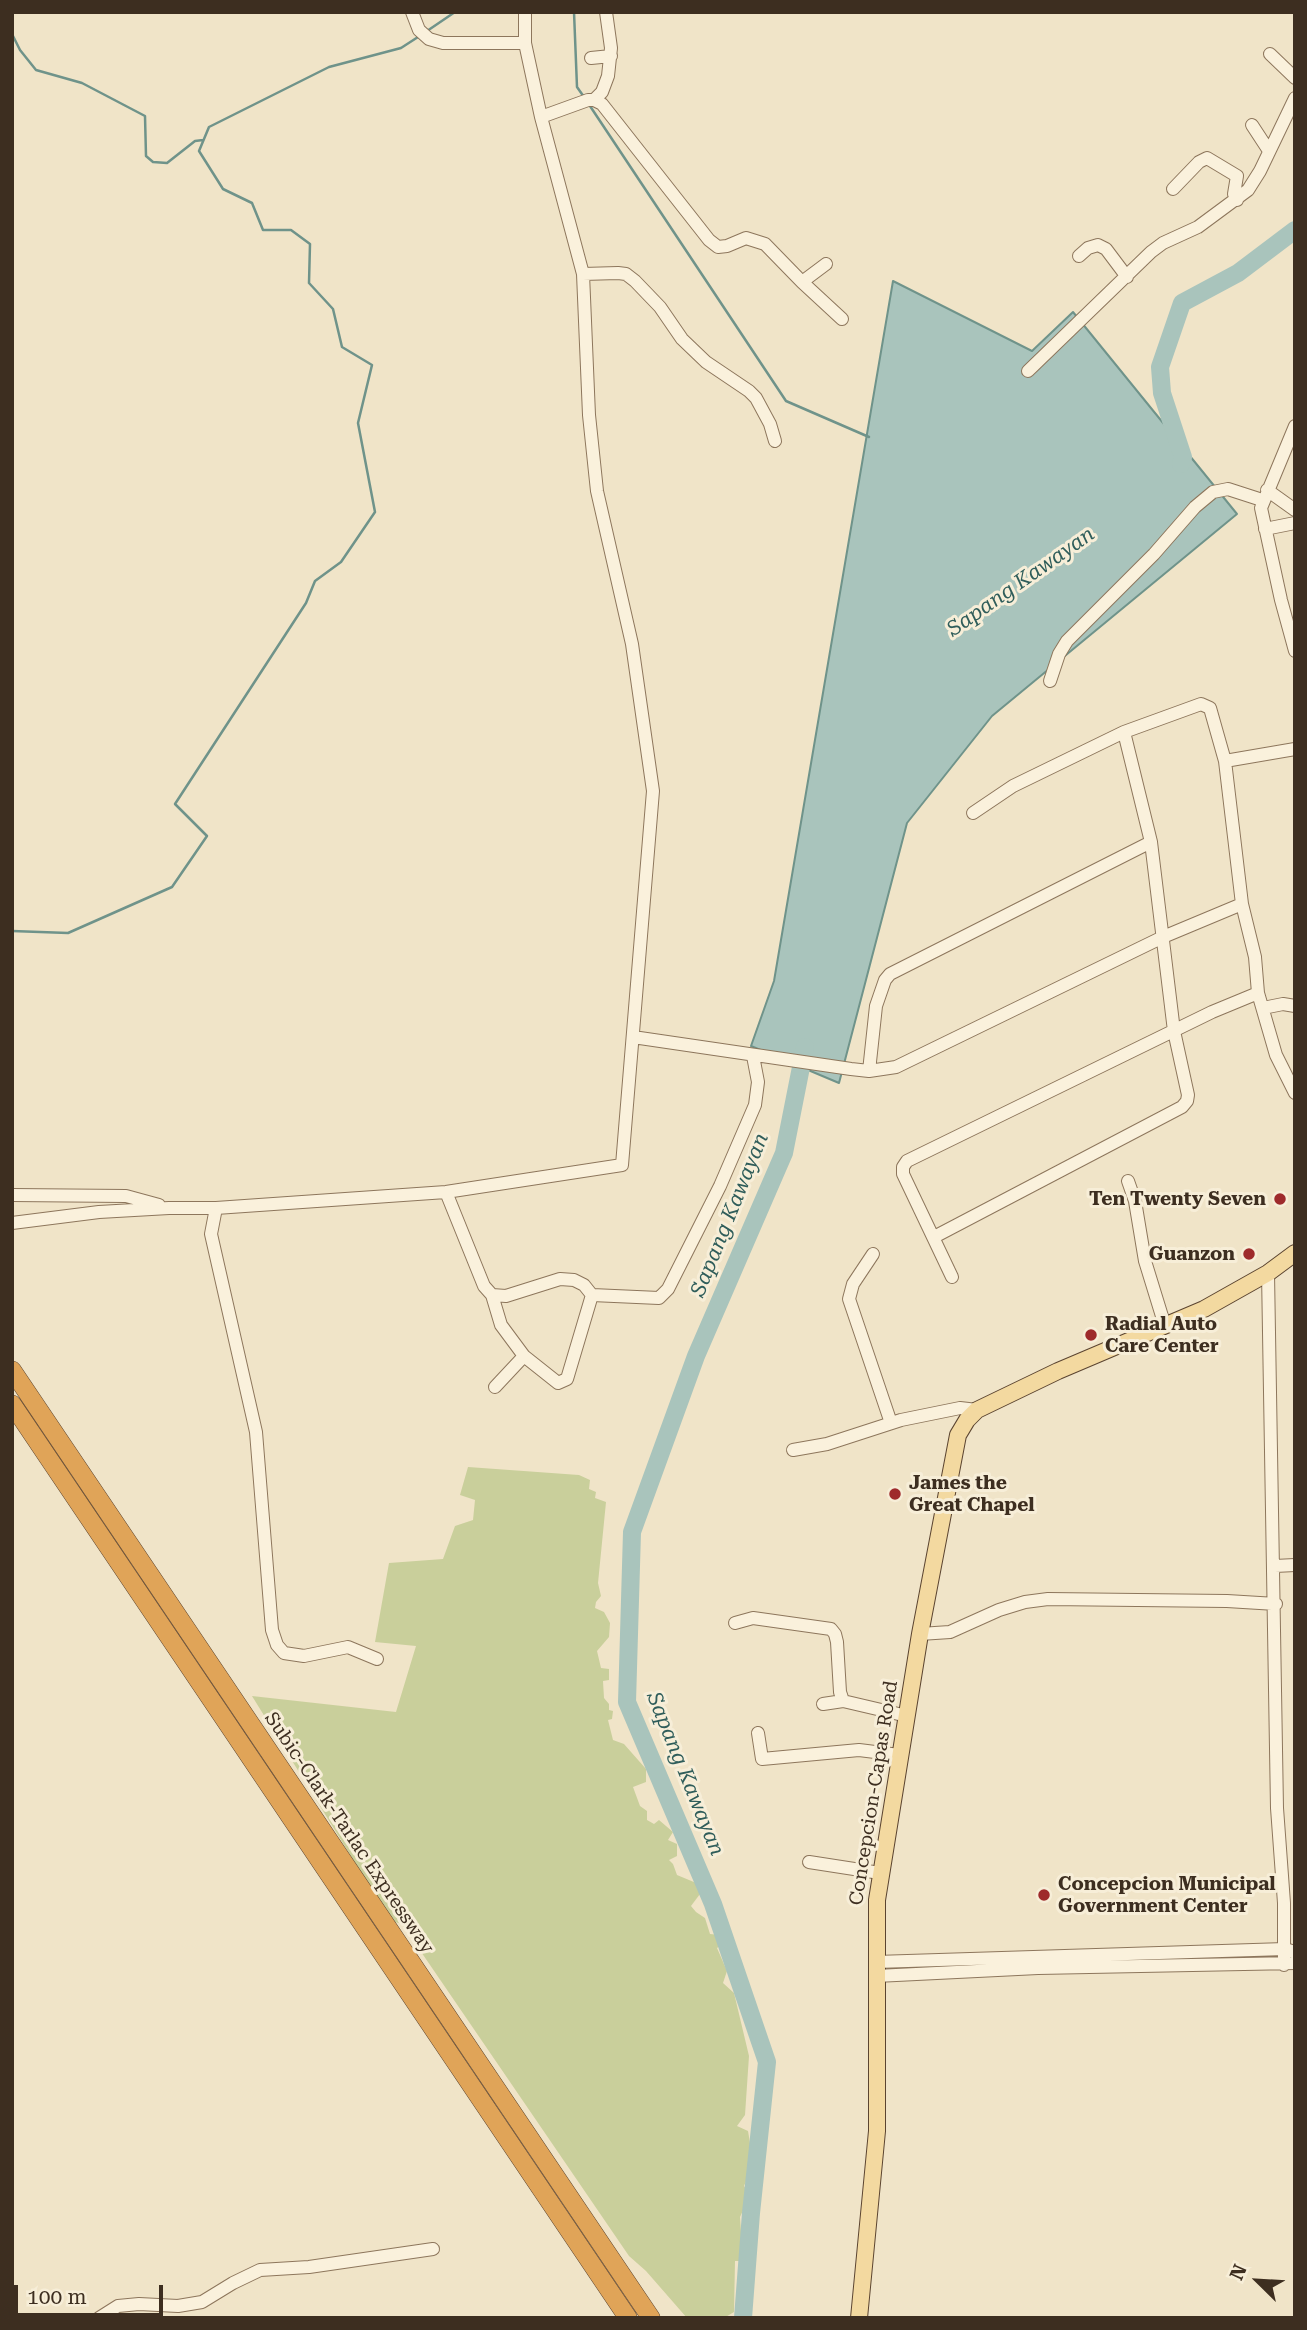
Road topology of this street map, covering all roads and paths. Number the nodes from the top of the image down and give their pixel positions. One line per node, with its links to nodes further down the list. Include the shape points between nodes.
1 (412, 12): 4 (street, via 419,30 443,43)
2 (526, 12): 4 (street)
3 (606, 12): 6 (street)
4 (525, 43): 11 (street)
5 (1270, 54): 8 (street)
6 (611, 56): 7 (street); 10 (street, via 602,92)
7 (591, 58)
8 (1295, 78)
9 (1295, 98): 13 (street)
10 (594, 100): 11 (street); 20 (street, via 622,128 709,240 718,247 756,239)
11 (541, 117): 18 (street)
12 (1252, 125): 13 (street)
13 (1269, 151): 15 (street)
14 (1173, 189): 15 (street, via 1207,158 1237,176)
15 (1237, 200): 19 (street, via 1198,228 1163,243)
16 (1079, 256): 19 (street, via 1098,245)
17 (826, 264): 20 (street)
18 (583, 274): 24 (street, via 626,274 635,281 682,339 756,398); 42 (street, via 597,491 632,644 653,791)
19 (1127, 278): 22 (street)
20 (802, 282): 21 (street)
21 (842, 319)
22 (1028, 371)
23 (1295, 426): 25 (street)
24 (775, 441)
25 (1265, 495): 26 (street); 28 (street, via 1261,508); 30 (street, via 1228,489 1213,492 1195,507 1067,641)
26 (1295, 510)
27 (1295, 523): 28 (street)
28 (1265, 528): 29 (street)
29 (1295, 651)
30 (1050, 681)
31 (1124, 732): 33 (street, via 1201,704 1210,708); 34 (street, via 1013,786); 35 (street)
32 (1295, 749): 33 (street)
33 (1225, 761): 36 (street)
34 (972, 813)
35 (1150, 842): 37 (street); 44 (street, via 890,974 876,1006)
36 (1242, 904): 37 (street); 38 (street)
37 (1163, 937): 41 (street); 44 (street, via 896,1067)
38 (1258, 993): 40 (street); 41 (street)
39 (1295, 1006): 40 (street)
40 (1263, 1008): 45 (street, via 1276,1055)
41 (1174, 1031): 52 (street, via 1188,1095 1182,1107); 52 (street, via 907,1161 903,1174)
42 (633, 1037): 43 (street); 47 (street, via 622,1165)
43 (759, 1056): 44 (street); 58 (street, via 755,1105 668,1289 659,1298)
44 (869, 1071)
45 (1295, 1093)
46 (1128, 1181): 59 (street)
47 (446, 1192): 50 (street); 57 (street, via 484,1286)
48 (12, 1195): 49 (street, via 126,1196)
49 (169, 1208): 50 (street); 51 (street)
50 (216, 1208): 72 (street, via 211,1234 256,1432 272,1630 277,1645 284,1653 304,1656 348,1647)
51 (12, 1223)
52 (934, 1237): 56 (street)
53 (1295, 1253): 55 (main road)
54 (873, 1254): 65 (street, via 853,1284 849,1299)
55 (1268, 1273): 59 (main road); 67 (street)
56 (952, 1277)
57 (492, 1295): 58 (street, via 506,1296 560,1279 574,1280); 60 (street, via 501,1325)
58 (592, 1295): 60 (street, via 567,1379 558,1383)
59 (1165, 1326): 64 (main road)
60 (524, 1356): 62 (street)
61 (12, 1370): 86 (highway, Subic-Clark-Tarlac Expressway)
62 (495, 1387)
63 (12, 1404): 85 (highway, Subic-Clark-Tarlac Expressway)
64 (977, 1410): 65 (street, via 960,1408); 71 (main road, Concepcion-Capas Road, via 958,1435 953,1451)
65 (891, 1423): 66 (street)
66 (793, 1450)
67 (1275, 1566): 68 (street); 69 (street)
68 (1295, 1566)
69 (1276, 1604): 71 (street, via 1048,1599 999,1610 950,1632); 80 (street, via 1278,1808)
70 (735, 1623): 73 (street, via 753,1618 831,1629 837,1642)
71 (920, 1634): 75 (main road, Concepcion-Capas Road)
72 (377, 1659)
73 (843, 1701): 74 (street); 75 (street)
74 (823, 1704)
75 (907, 1716): 77 (main road, Concepcion-Capas Road)
76 (758, 1733): 77 (street, via 762,1759 859,1750)
77 (899, 1755): 79 (main road, Concepcion-Capas Road)
78 (809, 1862): 79 (street)
79 (880, 1873): 82 (main road, Concepcion-Capas Road)
80 (1290, 1950): 81 (street); 82 (street)
81 (1290, 1964): 82 (street)
82 (876, 1969): 87 (main road, Concepcion-Capas Road, via 876,2156)
83 (433, 2249): 84 (street, via 260,2270 202,2302 118,2306)
84 (99, 2318)
85 (628, 2318)
86 (651, 2318)
87 (859, 2318)

